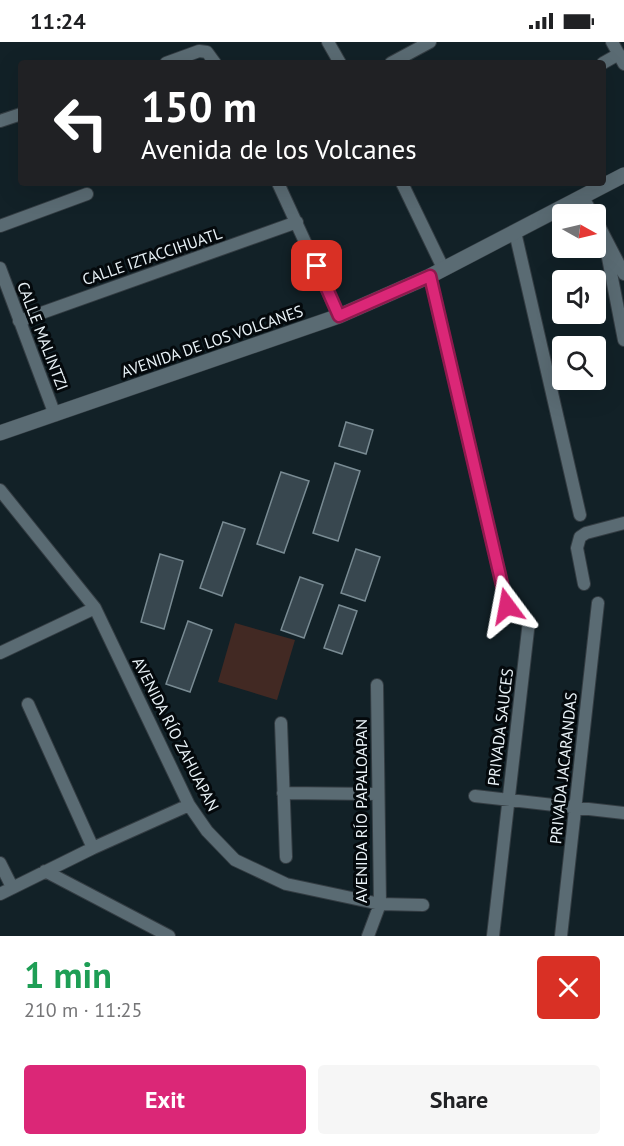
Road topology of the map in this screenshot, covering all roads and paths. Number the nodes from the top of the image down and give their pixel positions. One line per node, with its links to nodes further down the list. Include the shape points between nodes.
1 (328, 42): 7 (street)
2 (430, 42): 8 (street)
3 (612, 42): 4 (street)
4 (621, 59): 9 (street)
5 (174, 60): 6 (street, via 199,51 207,52)
6 (213, 60)
7 (338, 60)
8 (397, 60)
9 (606, 62)
10 (18, 115): 11 (street)
11 (0, 121)
12 (624, 175): 13 (street, AVENIDA DE LOS VOLCANES)
13 (606, 185)
14 (279, 186): 20 (street)
15 (403, 186): 26 (street)
16 (604, 186): 18 (street, AVENIDA DE LOS VOLCANES)
17 (87, 194): 21 (street)
18 (583, 197): 19 (street); 22 (street, AVENIDA DE LOS VOLCANES)
19 (587, 204)
20 (297, 222): 28 (street); 29 (street, CALLE IZTACCIHUATL)
21 (0, 226)
22 (515, 232): 26 (street, AVENIDA DE LOS VOLCANES); 34 (street)
23 (606, 241): 27 (street)
24 (606, 247): 30 (street)
25 (0, 268): 29 (street, CALLE MALINTZI)
26 (437, 272): 28 (street, AVENIDA DE LOS VOLCANES); 38 (street)
27 (624, 274)
28 (339, 316): 31 (street, AVENIDA DE LOS VOLCANES)
29 (19, 321): 31 (street, CALLE MALINTZI)
30 (624, 340)
31 (55, 415): 32 (street, AVENIDA DE LOS VOLCANES)
32 (0, 433)
33 (0, 490): 39 (street, AVENIDA RÍO ZAHUAPAN)
34 (580, 514)
35 (624, 523): 36 (street, via 580,537 577,548)
36 (584, 584)
37 (598, 603): 50 (street, PRIVADA JACARANDAS)
38 (507, 606)
39 (95, 608): 41 (street); 49 (street, AVENIDA RÍO ZAHUAPAN)
40 (529, 621): 48 (street, PRIVADA SAUCES)
41 (0, 653)
42 (377, 685): 46 (street, AVENIDA RÍO PAPALOAPAN)
43 (28, 704): 52 (street)
44 (281, 723): 45 (street)
45 (283, 793): 46 (street); 53 (street)
46 (377, 794): 58 (street, AVENIDA RÍO PAPALOAPAN)
47 (475, 796): 48 (street)
48 (508, 801): 50 (street); 62 (street, PRIVADA SAUCES)
49 (189, 805): 52 (street); 58 (street, AVENIDA RÍO ZAHUAPAN, via 235,860 286,884)
50 (575, 809): 51 (street); 63 (street, PRIVADA JACARANDAS)
51 (624, 813)
52 (93, 848): 55 (street)
53 (286, 857)
54 (0, 864): 56 (street)
55 (45, 871): 56 (street); 60 (street)
56 (12, 887): 57 (street)
57 (0, 894)
58 (380, 904): 59 (street, AVENIDA RÍO ZAHUAPAN); 61 (street, AVENIDA RÍO PAPALOAPAN)
59 (423, 905)
60 (169, 936)
61 (368, 936)
62 (493, 936)
63 (561, 936)

